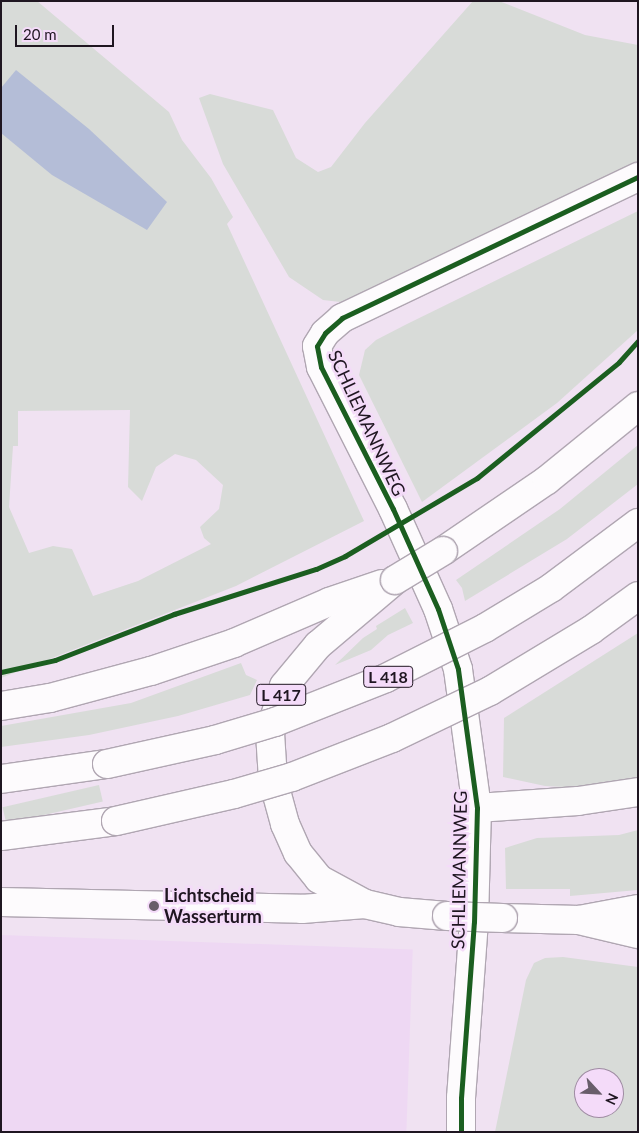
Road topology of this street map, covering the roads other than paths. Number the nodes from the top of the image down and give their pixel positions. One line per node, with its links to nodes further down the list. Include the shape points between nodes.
1 (638, 177): 9 (main road, SCHLIEMANNWEG, via 342,318 318,342 317,356 321,367 393,509 447,635 458,669)
2 (638, 406): 4 (main road, L 417, bridge, via 547,480)
3 (638, 523): 7 (main road, L 418, bridge, via 543,593 485,628 386,678 275,722 215,740 107,764)
4 (395, 580): 6 (main road, L 417, via 151,671 50,698); 12 (main road, L 417, via 318,645 298,667 284,686 270,733 273,780 285,824 298,853 319,878)
5 (638, 596): 10 (main road, bridge, via 591,630 490,691 392,738 242,792 116,821)
6 (1, 706)
7 (1, 779)
8 (638, 792): 9 (main road, via 578,802)
9 (477, 808): 16 (main road, SCHLIEMANNWEG, via 474,922)
10 (1, 836)
11 (1, 902): 12 (main road, L 417, via 302,909)
12 (365, 904): 14 (main road, L 417, bridge, via 399,912 447,916)
13 (638, 908): 14 (main road, L 417)
14 (579, 920): 15 (main road)
15 (638, 934)
16 (461, 1132)

